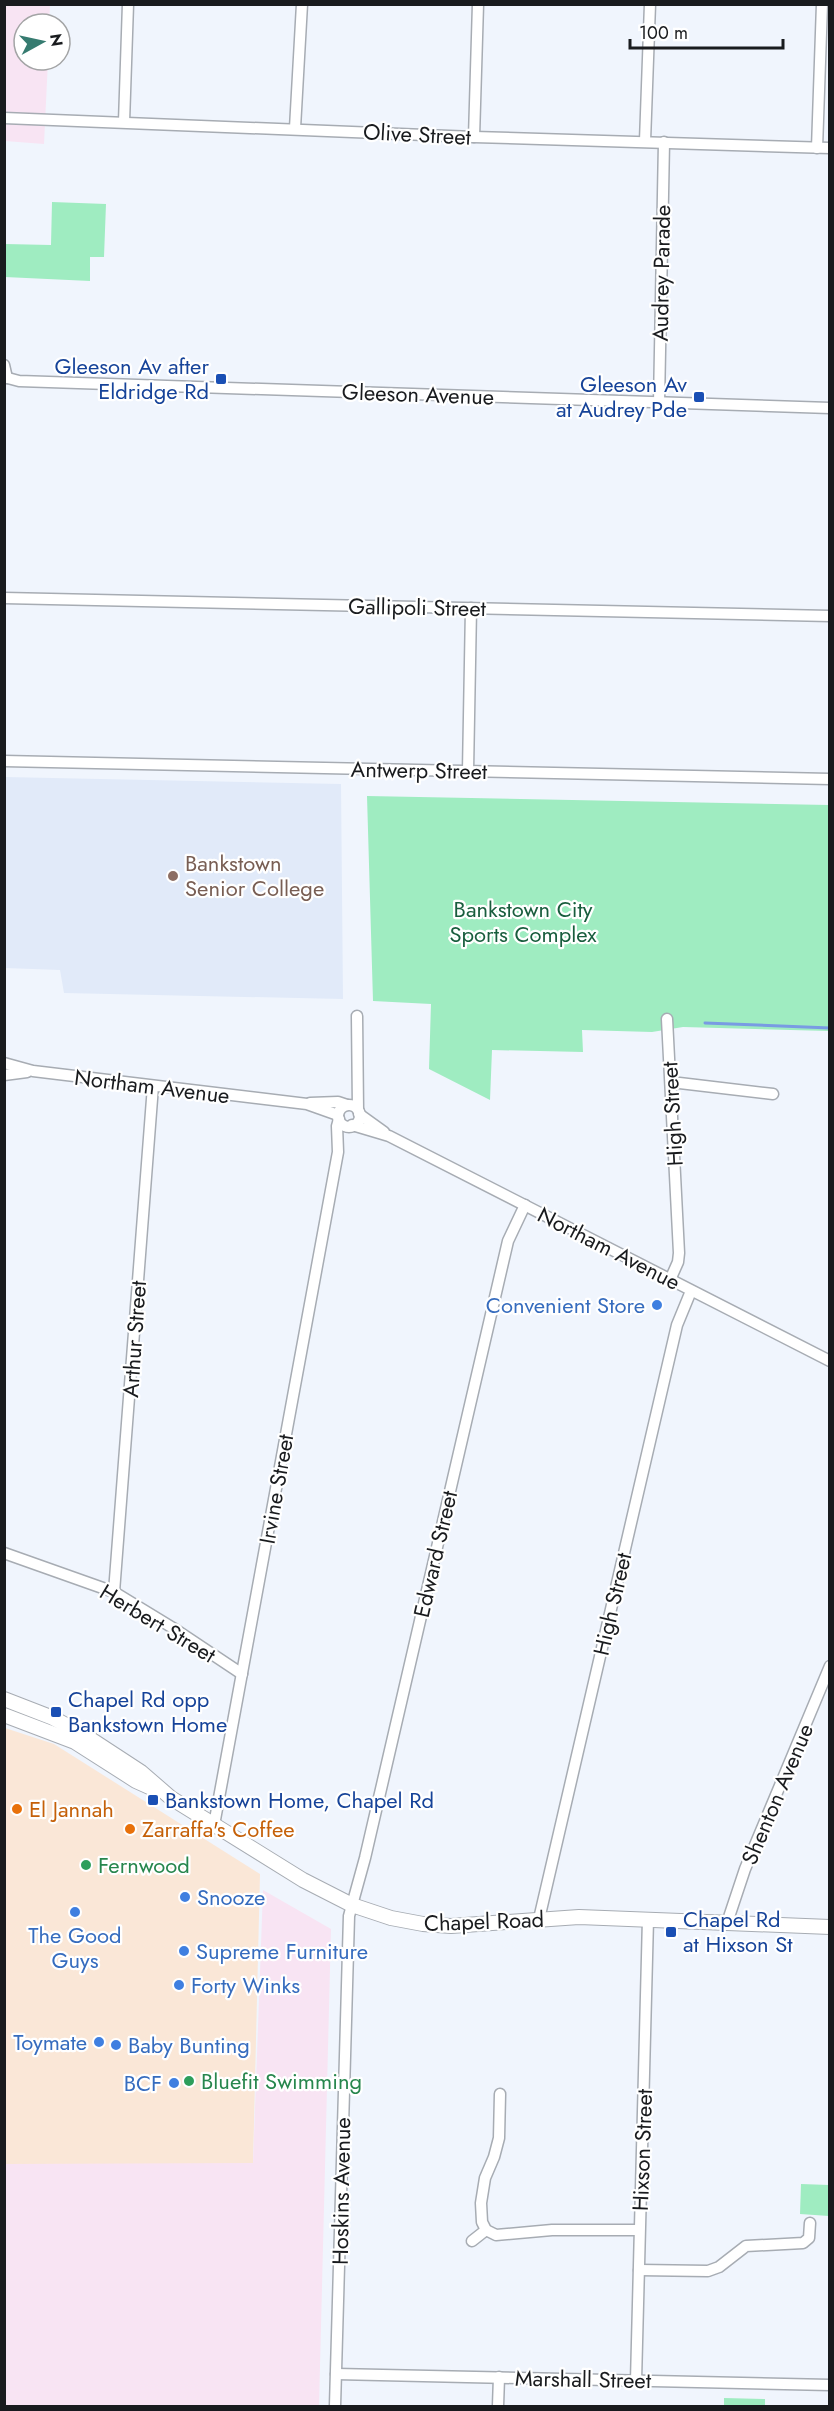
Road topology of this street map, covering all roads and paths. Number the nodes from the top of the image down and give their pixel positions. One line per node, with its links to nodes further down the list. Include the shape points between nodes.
1 (128, 4): 7 (street)
2 (302, 4): 8 (street)
3 (478, 4): 9 (street)
4 (650, 4): 10 (street)
5 (822, 4): 12 (street)
6 (4, 118): 7 (street, Olive Street)
7 (124, 122): 8 (street, Olive Street)
8 (295, 128): 9 (street, Olive Street)
9 (474, 137): 10 (street, Olive Street)
10 (645, 141): 11 (street, Olive Street)
11 (664, 142): 12 (street, Olive Street); 16 (street, Audrey Parade)
12 (817, 148): 13 (street, Olive Street)
13 (830, 148)
14 (4, 365): 15 (street, Gleeson Avenue)
15 (6, 378): 16 (street, Gleeson Avenue)
16 (658, 403): 17 (street, Gleeson Avenue)
17 (830, 408)
18 (4, 598): 19 (street, Gallipoli Street)
19 (471, 608): 20 (street, Gallipoli Street); 22 (street)
20 (830, 616)
21 (6, 762): 22 (street, Antwerp Street)
22 (468, 771): 23 (street, Antwerp Street)
23 (830, 779)
24 (357, 1016): 33 (street)
25 (667, 1019): 29 (street, High Street)
26 (4, 1063): 27 (street, Northam Avenue)
27 (33, 1071): 28 (street, Northam Avenue); 30 (street, Northam Avenue)
28 (4, 1075)
29 (670, 1082): 31 (street); 39 (street, High Street, via 679,1252)
30 (153, 1086): 32 (street, Northam Avenue); 43 (street, Arthur Street)
31 (773, 1094)
32 (307, 1104): 33 (street, Northam Avenue, via 338,1102); 34 (street, Northam Avenue)
33 (354, 1109): 34 (street, via 340,1109); 35 (street, via 357,1122); 36 (street, Northam Avenue)
34 (339, 1117): 35 (street, via 343,1124); 37 (street, Irvine Street)
35 (351, 1126): 36 (street, Northam Avenue); 37 (street, Irvine Street)
36 (389, 1136): 38 (street, Northam Avenue)
37 (338, 1152): 45 (street, Irvine Street)
38 (525, 1204): 39 (street, Northam Avenue); 50 (street, Edward Street, via 508,1242)
39 (670, 1280): 40 (street, Northam Avenue)
40 (691, 1291): 41 (street, Northam Avenue); 51 (street, High Street, via 677,1325)
41 (830, 1361)
42 (4, 1553): 43 (street, Herbert Street)
43 (114, 1592): 45 (street, Herbert Street)
44 (830, 1666): 53 (street, Shenton Avenue, via 745,1869)
45 (242, 1674): 49 (street, Irvine Street)
46 (4, 1699): 48 (main road, Chapel Road, via 86,1736 141,1772)
47 (4, 1715): 48 (main road, Chapel Road, via 75,1742)
48 (171, 1798): 49 (main road, Chapel Road)
49 (214, 1825): 50 (main road, Chapel Road)
50 (351, 1905): 51 (main road, Chapel Road, via 397,1920 432,1925); 61 (street, Hoskins Avenue)
51 (539, 1919): 52 (main road, Chapel Road)
52 (648, 1919): 53 (main road, Chapel Road); 58 (street, Hixson Street)
53 (727, 1923): 54 (main road, Chapel Road)
54 (830, 1927)
55 (500, 2094): 57 (street, via 499,2138 482,2190 481,2216)
56 (810, 2223): 60 (street, via 808,2238 803,2243 746,2246 714,2270)
57 (486, 2230): 58 (street, via 496,2235 552,2230); 59 (street)
58 (639, 2230): 60 (street, Hixson Street)
59 (472, 2241)
60 (639, 2270): 63 (street, Hixson Street)
61 (336, 2374): 62 (street, Marshall Street); 65 (street, Hoskins Avenue)
62 (499, 2378): 63 (street, Marshall Street); 66 (street)
63 (636, 2381): 64 (street, Marshall Street)
64 (830, 2385)
65 (335, 2406)
66 (498, 2406)

